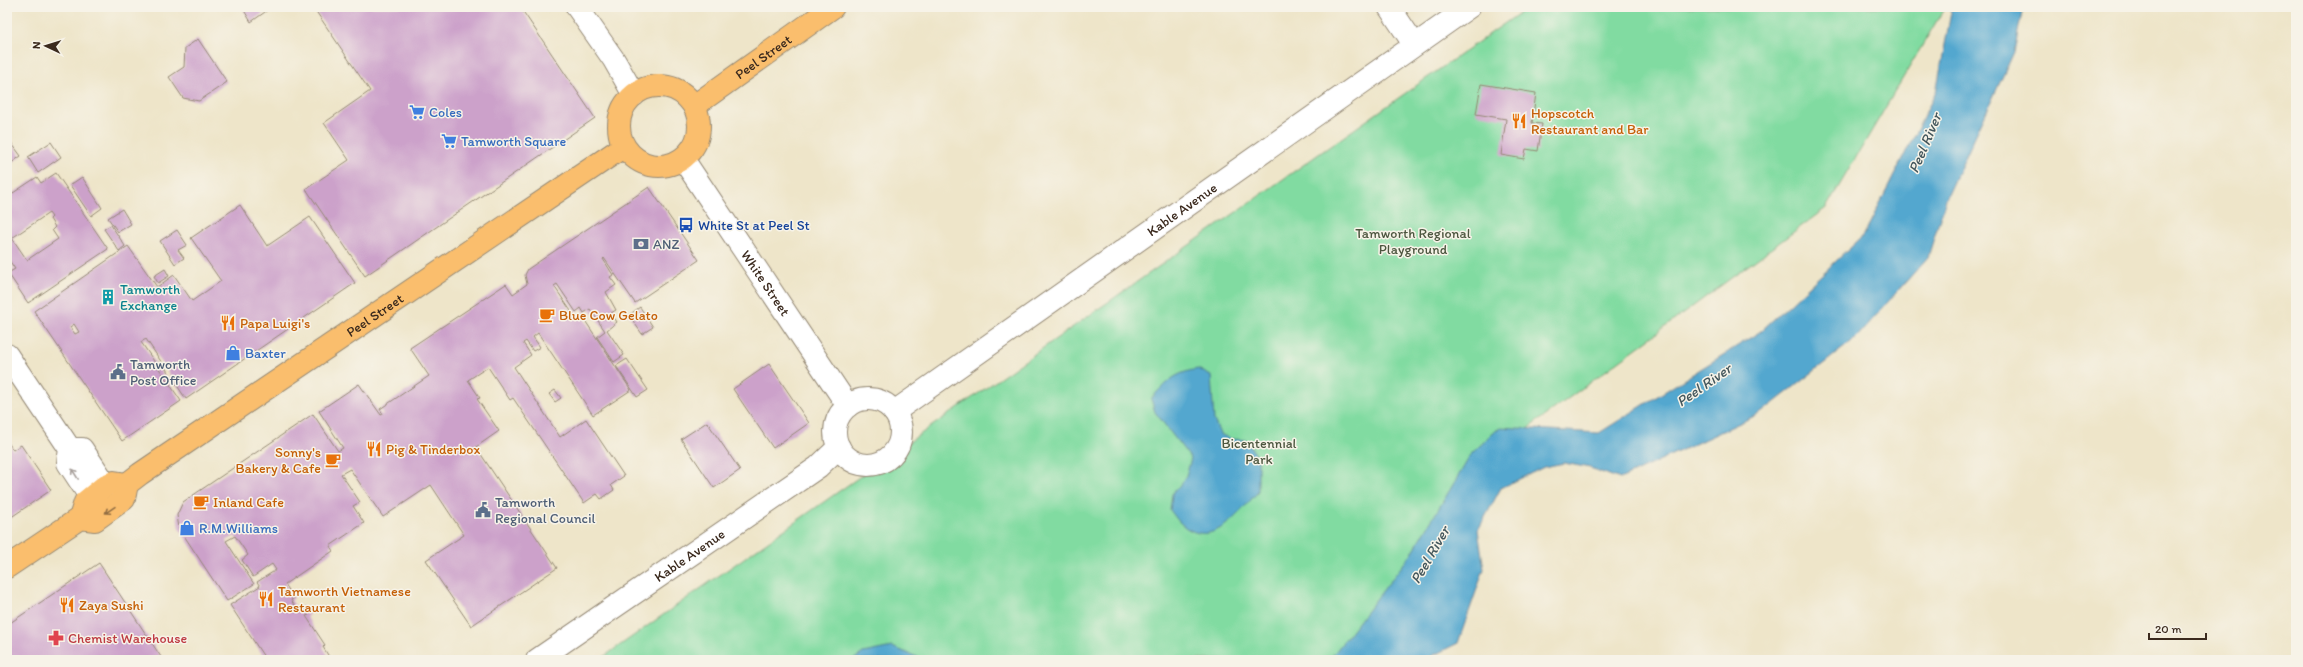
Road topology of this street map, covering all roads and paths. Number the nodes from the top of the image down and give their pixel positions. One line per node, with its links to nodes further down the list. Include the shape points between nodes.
1 (577, 7): 6 (street, via 614,60)
2 (833, 7): 7 (main road, Peel Street)
3 (1389, 7): 5 (street)
4 (1469, 7): 5 (street, Kable Avenue)
5 (1414, 44): 12 (street, Kable Avenue)
6 (634, 95): 7 (main road, via 656,86 671,88 683,94); 8 (main road, via 625,106 620,119 619,133)
7 (694, 106): 9 (main road, via 698,132 694,146)
8 (623, 147): 9 (main road, via 632,156 655,166); 14 (main road, Peel Street)
9 (683, 159): 11 (street, White Street)
10 (7, 355): 14 (street, via 70,449 82,449)
11 (848, 406): 12 (street, via 867,399 877,400); 13 (street, via 840,414 836,425 835,436)
12 (894, 412): 13 (street, via 901,432 894,452 886,460 864,465 845,456)
13 (839, 447): 17 (street, Kable Avenue, via 818,467)
14 (108, 489): 15 (main road, Peel Street, via 85,502); 15 (main road, one-way to 15, via 124,499 95,520)
15 (80, 518): 16 (main road)
16 (7, 567)
17 (537, 660)

